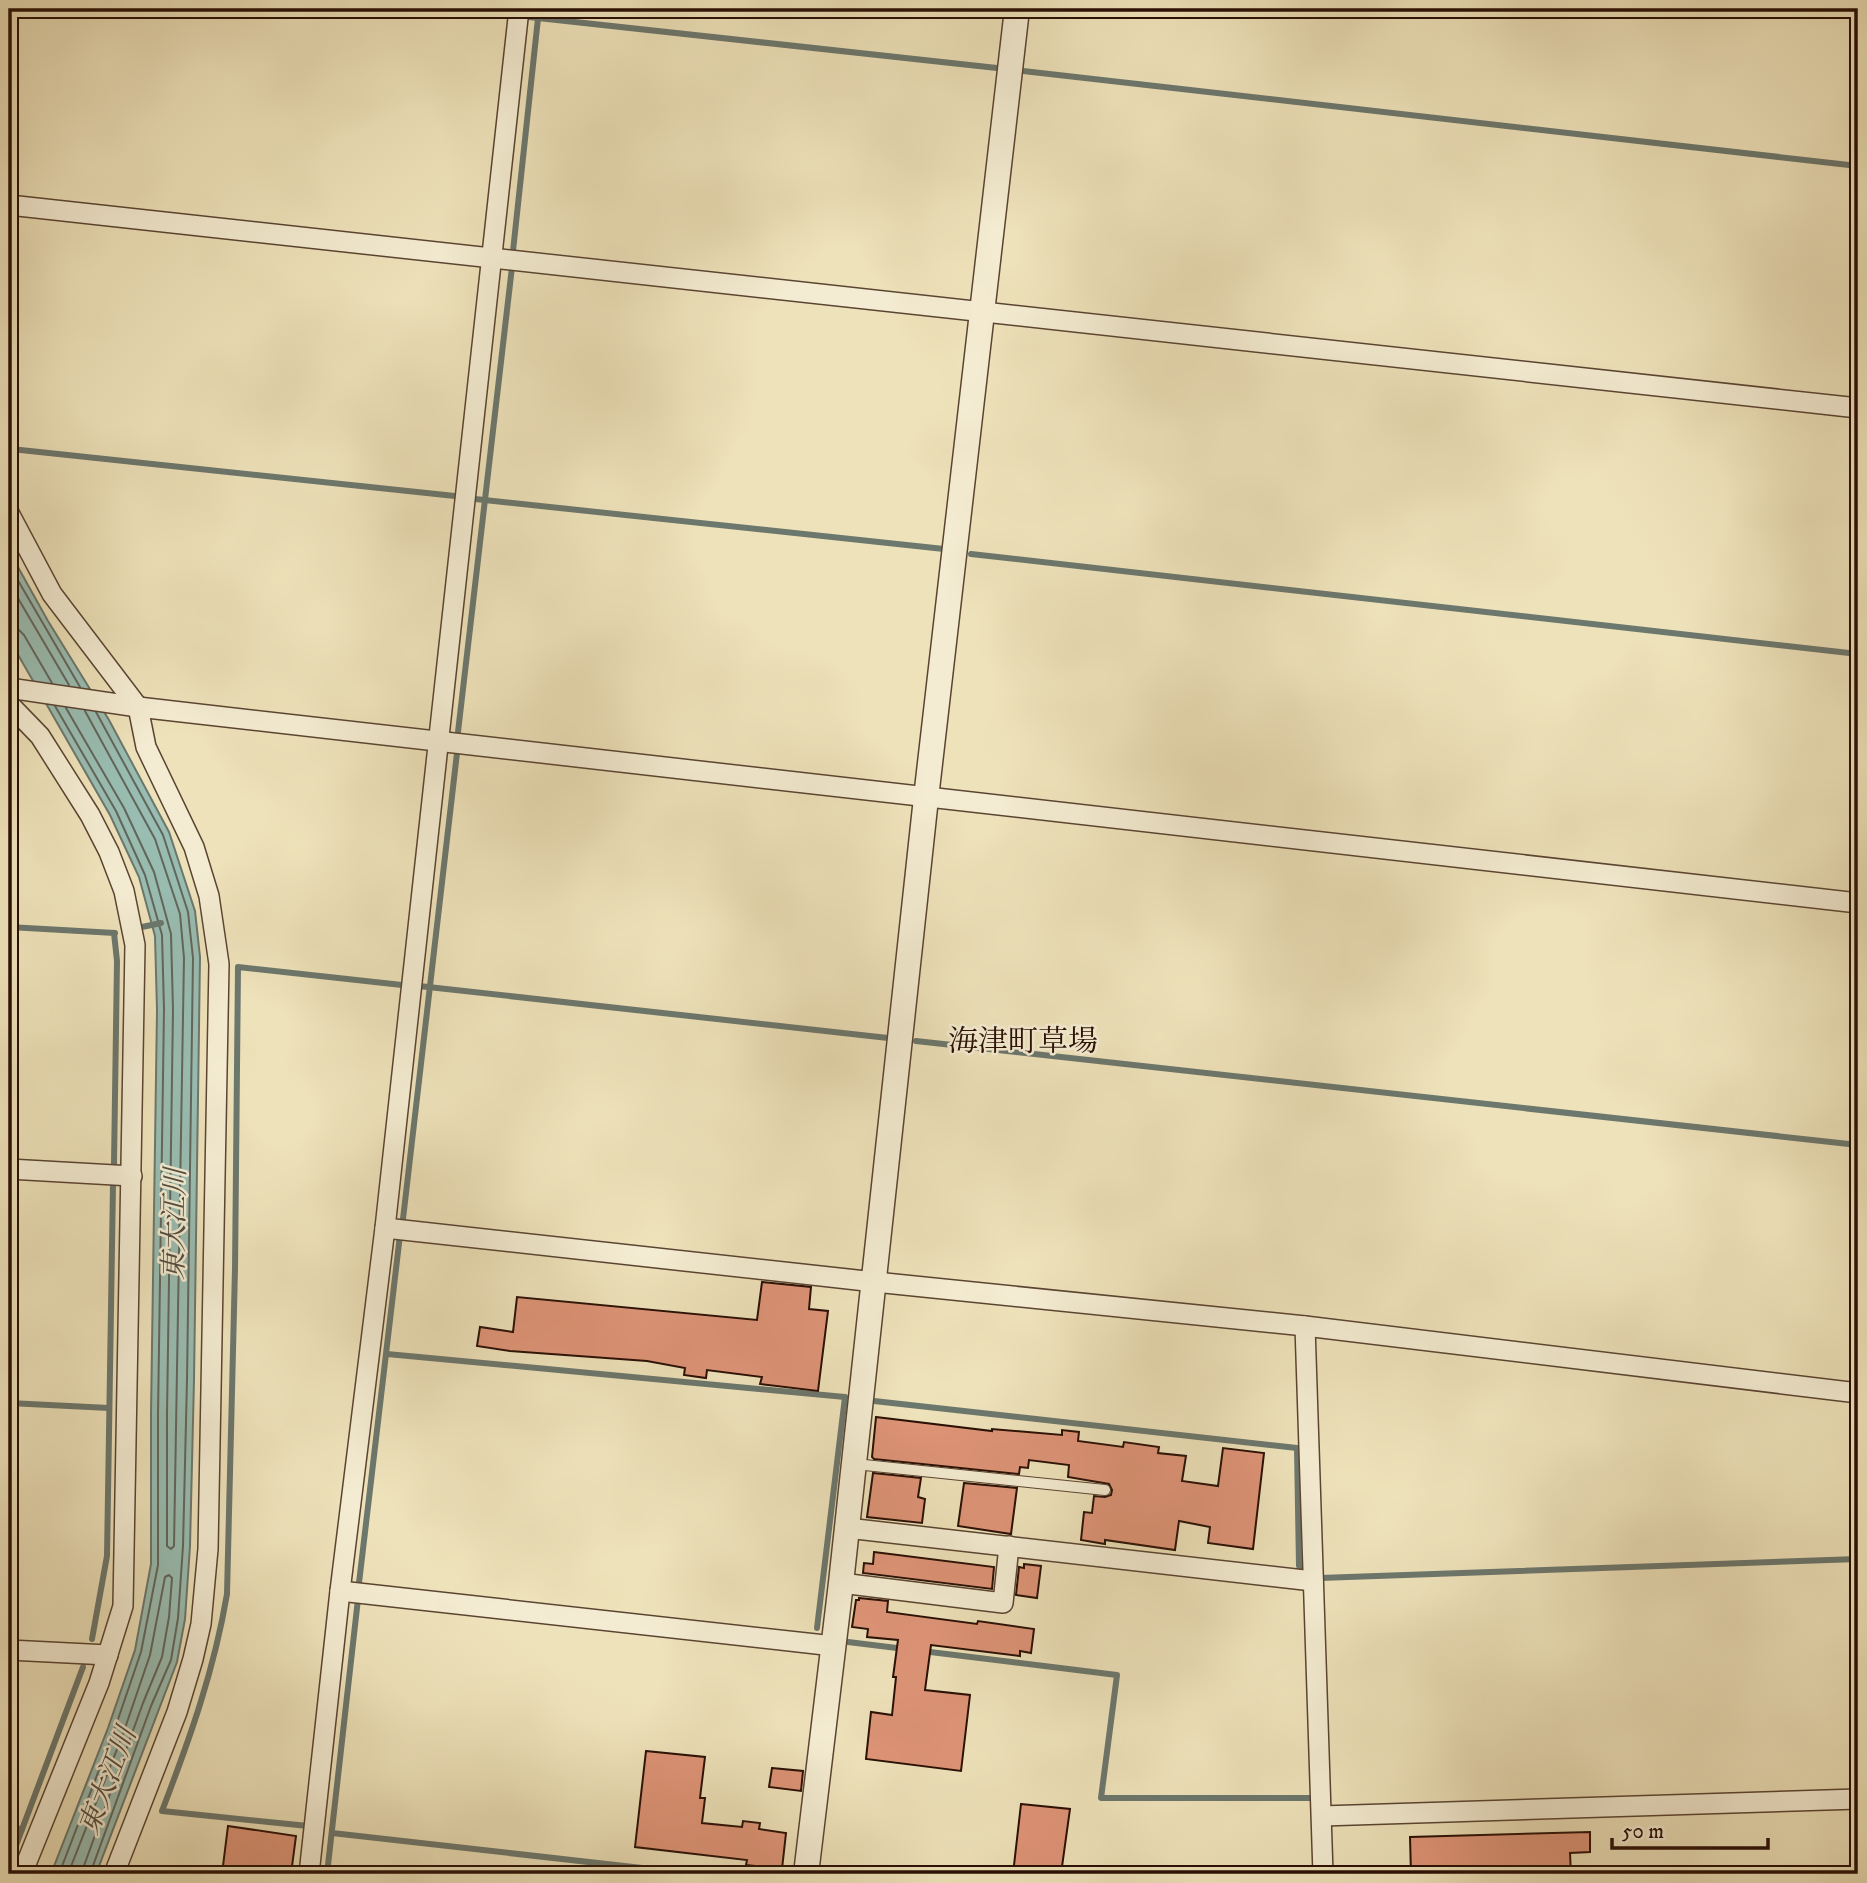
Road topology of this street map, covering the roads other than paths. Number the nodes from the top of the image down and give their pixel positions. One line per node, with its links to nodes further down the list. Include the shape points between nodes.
1 (519, 9): 4 (street)
2 (1017, 9): 5 (street)
3 (9, 205): 4 (street)
4 (490, 258): 5 (street); 10 (street)
5 (983, 312): 6 (street); 11 (street)
6 (1858, 408)
7 (9, 513): 9 (street, via 52,594)
8 (12, 694): 9 (street); 14 (street, via 90,815 124,891 135,945)
9 (129, 706): 10 (street); 32 (street, via 194,848 209,896 219,964 208,1549 201,1624 177,1713)
10 (437, 742): 11 (street); 15 (street)
11 (926, 798): 12 (street); 16 (street)
12 (1858, 903)
13 (9, 1170): 14 (street)
14 (132, 1176): 28 (street, via 123,1606)
15 (385, 1228): 16 (street); 25 (street)
16 (875, 1282): 17 (street); 19 (street)
17 (1305, 1326): 18 (street); 23 (street)
18 (1858, 1393)
19 (854, 1464): 20 (lane); 21 (street)
20 (1105, 1490)
21 (847, 1528): 22 (street); 24 (street)
22 (1009, 1546): 23 (street); 24 (street, via 1003,1602)
23 (1313, 1581): 30 (street)
24 (841, 1583): 26 (street)
25 (340, 1591): 26 (street); 33 (street)
26 (834, 1646): 34 (street)
27 (9, 1650): 28 (street)
28 (108, 1655): 31 (street)
29 (1858, 1799): 30 (street)
30 (1321, 1816): 35 (street)
31 (22, 1874)
32 (114, 1874)
33 (309, 1874)
34 (806, 1874)
35 (1323, 1874)

